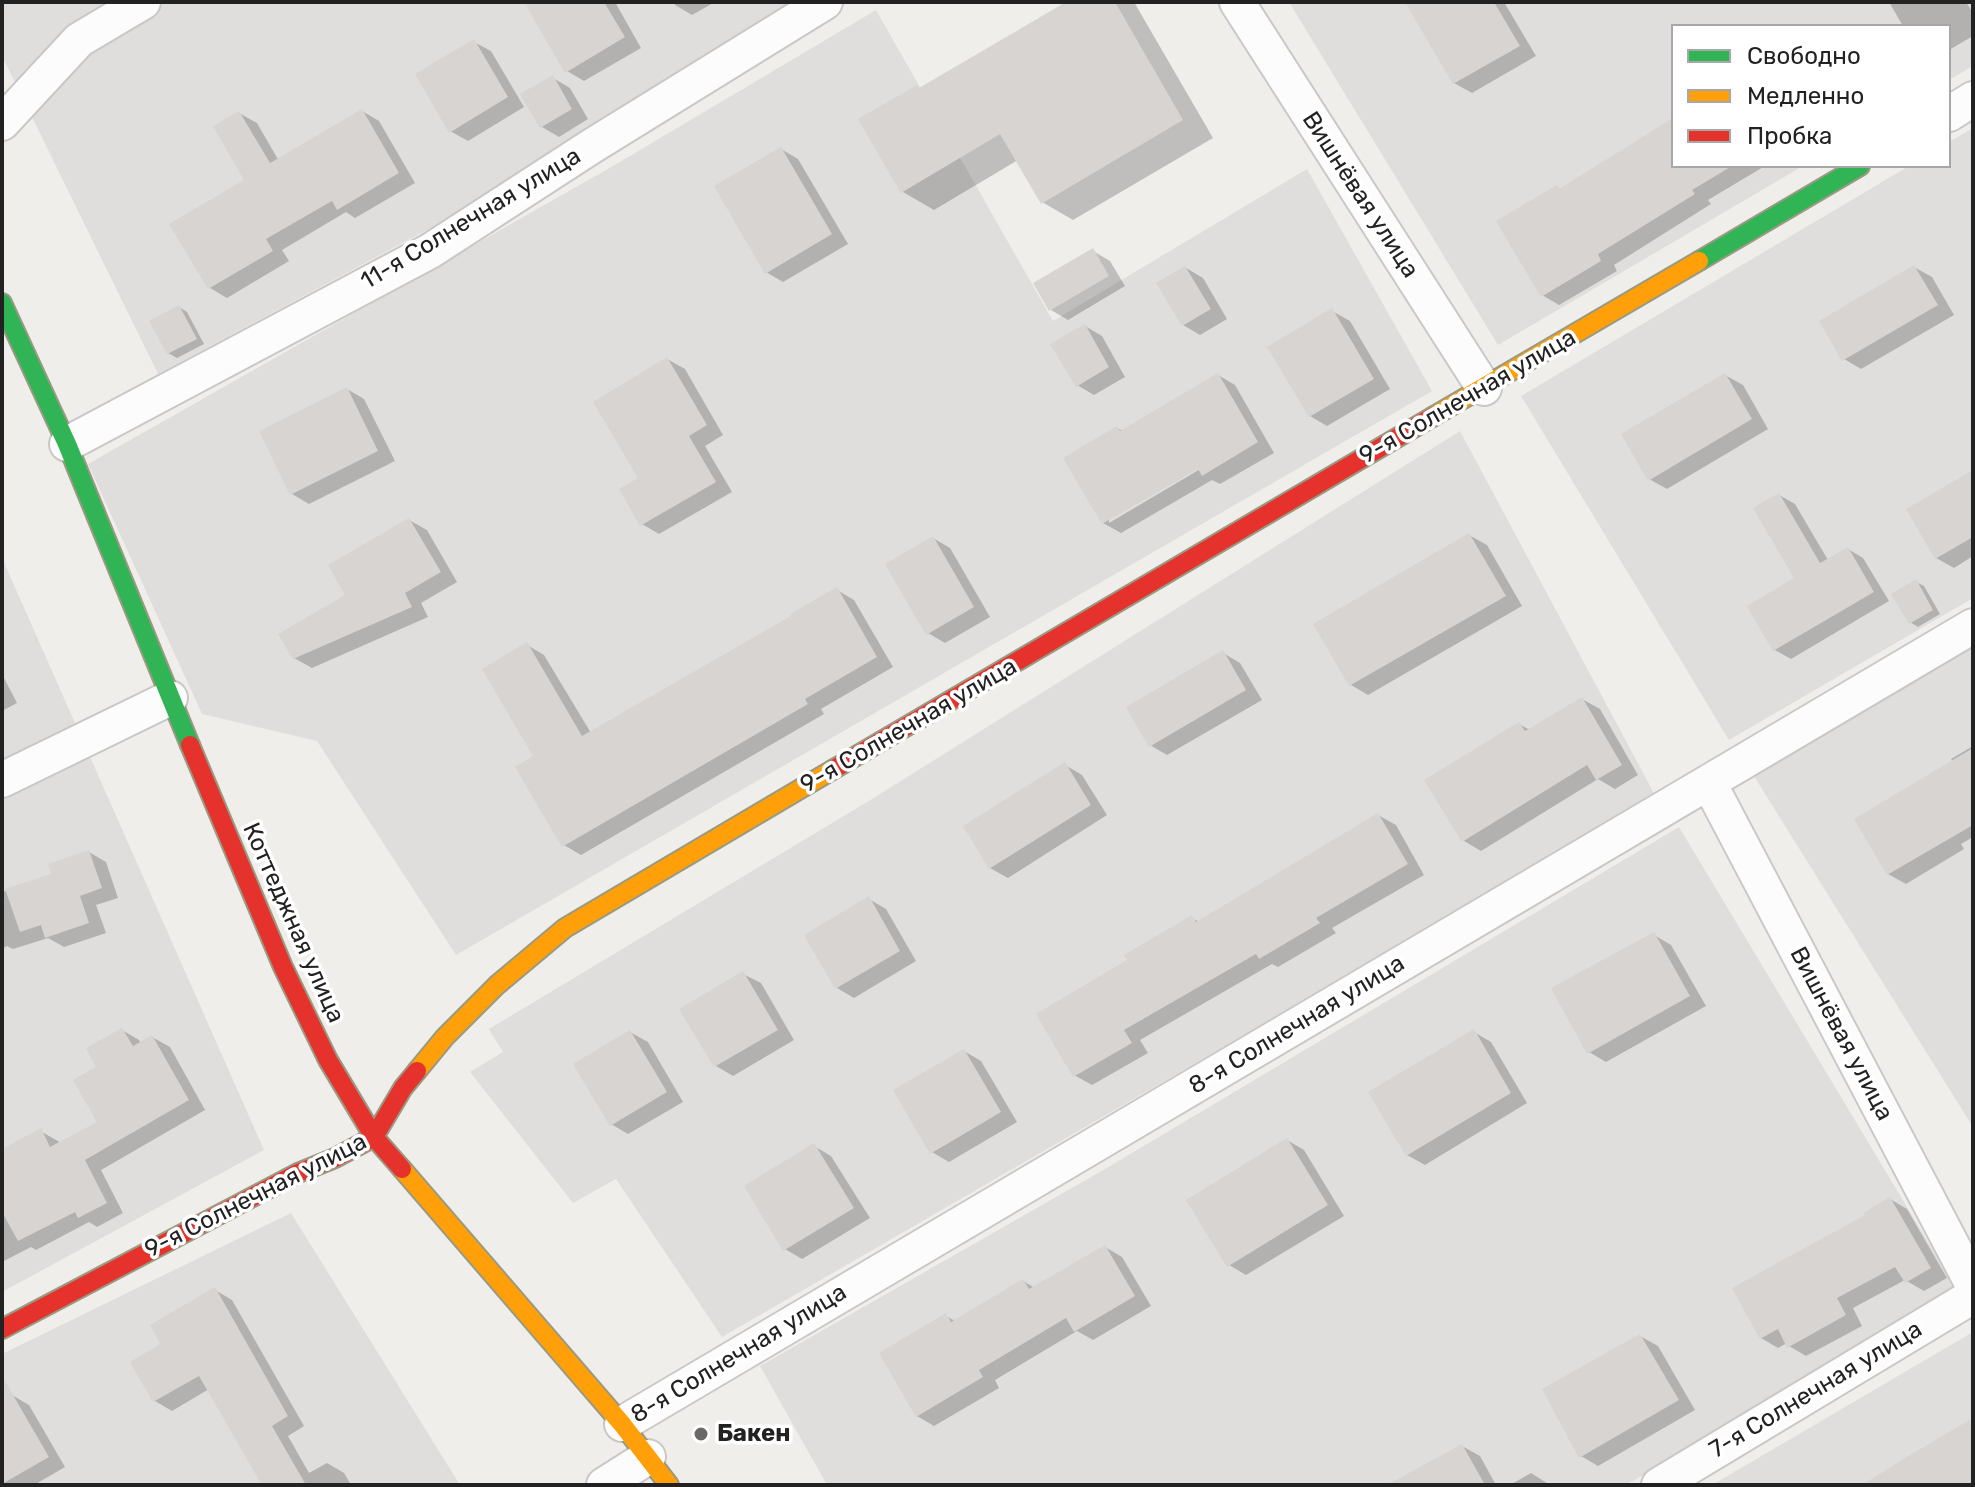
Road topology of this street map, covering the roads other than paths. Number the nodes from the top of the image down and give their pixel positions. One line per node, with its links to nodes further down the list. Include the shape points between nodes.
1 (143, 2): 6 (street, via 79,40)
2 (825, 2): 10 (street, 11-я Солнечная улица, via 430,251)
3 (1237, 2): 9 (street, Вишнёвая улица)
4 (1973, 99): 5 (street)
5 (1951, 113)
6 (2, 123)
7 (1857, 168): 9 (street, 9-я Солнечная улица)
8 (2, 303): 10 (street, Коттеджная улица)
9 (1484, 388): 15 (street, 9-я Солнечная улица, via 565,928 445,1037 403,1088)
10 (67, 444): 12 (street, Коттеджная улица)
11 (1973, 626): 14 (street, 8-я Солнечная улица)
12 (170, 698): 13 (street); 15 (street, Коттеджная улица, via 283,967 328,1060)
13 (2, 780)
14 (1709, 783): 16 (street, Вишнёвая улица); 19 (street, 8-я Солнечная улица)
15 (374, 1137): 18 (street, 9-я Солнечная улица); 19 (street, Коттеджная улица)
16 (1973, 1285)
17 (1973, 1296): 23 (street, 7-я Солнечная улица)
18 (2, 1329)
19 (622, 1424): 20 (street, Коттеджная улица)
20 (648, 1457): 21 (street, 8-я Солнечная улица); 22 (street, Коттеджная улица)
21 (604, 1485)
22 (669, 1485)
23 (1659, 1485)

